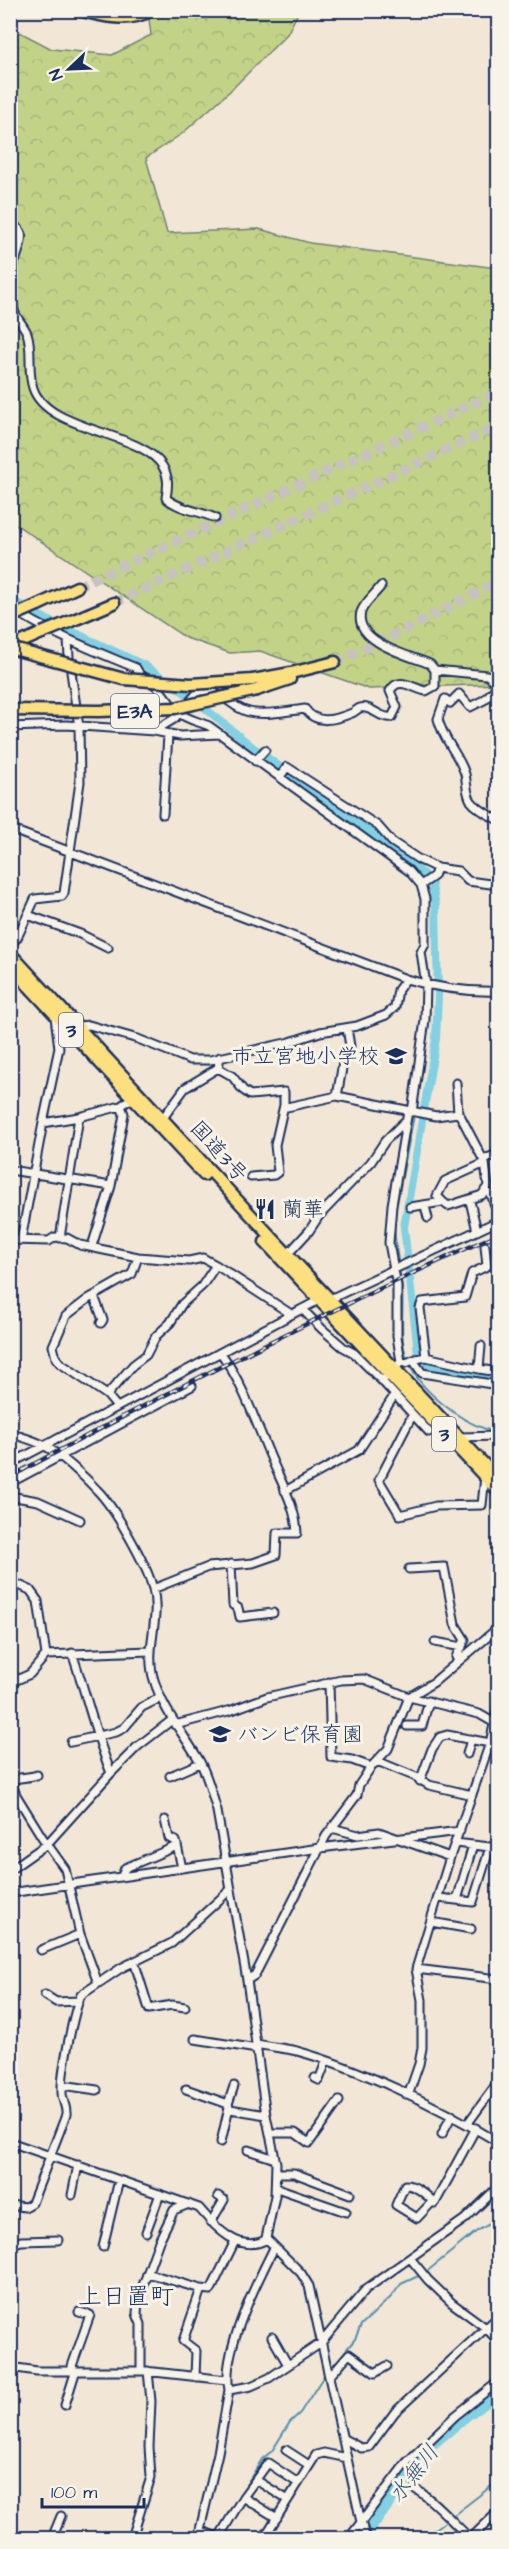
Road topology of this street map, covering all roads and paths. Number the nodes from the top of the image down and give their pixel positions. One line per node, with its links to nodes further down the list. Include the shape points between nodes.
1 (77, 10): 2 (main road, via 116,18)
2 (153, 10)
3 (10, 226): 4 (street, via 17,227 22,238 12,269 14,312 27,333 30,377 42,405 149,453 166,475 166,498)
4 (214, 518)
5 (381, 586): 12 (street, via 362,611 361,623 370,638 430,664)
6 (78, 587): 8 (highway, bridge)
7 (114, 603): 10 (highway, bridge)
8 (11, 613): 9 (street)
9 (68, 640): 11 (street); 16 (street, via 136,668 158,687)
10 (10, 647): 14 (highway, E3A, bridge, via 89,671 146,682)
11 (69, 657)
12 (435, 670): 16 (street, bridge, via 435,686 426,692 404,683 393,686 390,691 397,707 392,717 386,718 369,708 319,721 305,709 249,712 212,690 199,691); 26 (street, via 487,675 496,683 484,700 470,707 459,694 450,702 445,699 438,719 460,761 469,797)
13 (71, 672): 18 (street)
14 (255, 685): 14 (highway, E3A, via 291,673 335,662); 15 (highway, E3A, bridge, via 175,708)
15 (10, 710)
16 (179, 714): 19 (street); 20 (street, via 210,726)
17 (10, 727): 18 (street)
18 (79, 727): 19 (street); 28 (street, via 80,782)
19 (154, 731): 21 (street)
20 (219, 734): 21 (street); 23 (street)
21 (168, 735): 25 (street)
22 (265, 750): 23 (street)
23 (255, 760): 24 (street)
24 (280, 777): 29 (street, via 287,767 378,826 392,842); 30 (street, via 408,871)
25 (163, 814)
26 (498, 820)
27 (10, 829): 28 (street)
28 (70, 851): 32 (street, via 62,896 35,898); 37 (street)
29 (436, 872): 30 (street); 31 (street, via 458,871 468,881)
30 (421, 885): 38 (street, via 425,899 422,952)
31 (498, 885)
32 (28, 915): 33 (street); 34 (street)
33 (10, 945)
34 (108, 948)
35 (10, 952): 41 (highway, 国道3号 / 3)
36 (10, 966): 40 (highway, 国道3号 / 3)
37 (406, 979): 38 (street); 42 (street, via 398,990 394,1007 386,1015)
38 (426, 985): 39 (street); 50 (street, via 425,1020)
39 (498, 991)
40 (54, 1013): 47 (highway, 国道3号 / 3); 55 (street, via 59,1048)
41 (80, 1026): 43 (street, via 138,1039 190,1060); 53 (highway, 国道3号 / 3)
42 (347, 1028): 43 (street); 46 (street, via 350,1046 345,1052)
43 (220, 1057): 44 (street)
44 (218, 1068): 48 (street, via 232,1076 249,1095 285,1092); 53 (street, via 185,1088)
45 (456, 1083): 51 (street)
46 (338, 1096): 48 (street); 50 (street)
47 (133, 1097): 49 (street); 82 (highway, 国道3号 / 3)
48 (284, 1105): 60 (street, via 274,1145 278,1172)
49 (121, 1106): 52 (street); 62 (street, via 124,1114)
50 (410, 1111): 51 (street, via 436,1116); 54 (street)
51 (458, 1113): 57 (street)
52 (79, 1117): 55 (street); 61 (street)
53 (163, 1118): 77 (highway, 国道3号 / 3)
54 (406, 1120): 77 (street); 79 (street, via 389,1226 389,1243)
55 (44, 1124): 59 (street)
56 (498, 1154): 57 (street)
57 (484, 1161): 63 (street, via 488,1186); 65 (street, via 445,1181 437,1196)
58 (10, 1170): 59 (street)
59 (32, 1174): 61 (street); 74 (street)
60 (251, 1177)
61 (69, 1180): 62 (street); 72 (street)
62 (111, 1186): 75 (street)
63 (485, 1190): 64 (street); 66 (street)
64 (470, 1201): 65 (street, via 448,1206); 71 (street)
65 (443, 1202): 67 (street)
66 (494, 1204)
67 (425, 1206): 68 (street); 69 (street)
68 (410, 1207)
69 (428, 1218)
70 (498, 1221): 71 (street)
71 (477, 1231): 79 (street)
72 (60, 1238): 74 (street); 75 (street)
73 (10, 1240): 74 (street)
74 (21, 1240)
75 (92, 1246): 78 (street)
76 (485, 1246): 88 (street, via 487,1266 472,1274 465,1297 422,1302)
77 (287, 1255): 82 (highway, 国道3号 / 3)
78 (138, 1257): 80 (street, via 189,1261 203,1258); 81 (street, via 132,1274)
79 (402, 1264): 82 (street); 88 (street, via 397,1336)
80 (216, 1265): 84 (street); 93 (street, via 156,1336 146,1355)
81 (94, 1296): 85 (street, via 104,1320); 93 (street, via 66,1316 53,1346 60,1363)
82 (324, 1300): 83 (street); 88 (highway, 国道3号 / 3)
83 (303, 1309): 84 (street); 88 (street, via 354,1353)
84 (291, 1314): 87 (street)
85 (101, 1323)
86 (481, 1346): 89 (street)
87 (221, 1353): 95 (street); 107 (street)
88 (406, 1365): 89 (street); 91 (street, via 422,1373); 94 (street); 100 (highway, 国道3号 / 3); 104 (highway, 国道3号 / 3)
89 (479, 1369): 90 (street)
90 (498, 1372)
91 (498, 1385)
92 (192, 1386): 102 (street)
93 (107, 1395): 95 (street)
94 (394, 1396): 96 (street); 107 (street, via 358,1450)
95 (117, 1407): 101 (street)
96 (412, 1416): 97 (street); 104 (street, via 379,1480 400,1515 436,1506 482,1504)
97 (429, 1432)
98 (10, 1433): 101 (street)
99 (498, 1436): 100 (street)
100 (460, 1437): 105 (highway, 国道3号 / 3)
101 (44, 1445): 102 (street); 103 (street)
102 (59, 1456): 106 (street); 114 (street, via 98,1491 133,1545)
103 (10, 1464)
104 (485, 1476): 108 (highway, 国道3号 / 3)
105 (498, 1479)
106 (10, 1483)
107 (285, 1491): 111 (street, via 297,1533 277,1533 276,1555 272,1558)
108 (498, 1491)
109 (10, 1496): 110 (street, via 38,1501)
110 (80, 1520)
111 (231, 1564): 114 (street, via 208,1567); 115 (street, via 233,1605 240,1617)
112 (409, 1569): 118 (street, via 444,1567 454,1624 465,1640)
113 (10, 1581): 121 (street, via 30,1590 38,1601)
114 (153, 1589): 119 (street, via 155,1613)
115 (273, 1613)
116 (498, 1628): 122 (street)
117 (435, 1642): 118 (street)
118 (462, 1647): 122 (street)
119 (150, 1651): 120 (street); 126 (street)
120 (72, 1653): 121 (street); 132 (street)
121 (46, 1655): 124 (street, via 30,1674)
122 (458, 1660): 125 (street, via 434,1682)
123 (329, 1682): 125 (street, via 364,1679); 129 (street); 139 (street, via 331,1757)
124 (10, 1683)
125 (408, 1697): 127 (street); 137 (street, via 388,1749)
126 (160, 1698): 129 (street); 132 (street, via 142,1707 124,1728)
127 (429, 1701): 130 (street, via 479,1714); 131 (street, via 422,1726)
128 (498, 1707): 130 (street)
129 (174, 1723): 138 (street); 140 (street, via 137,1747)
130 (497, 1724): 135 (street)
131 (407, 1726)
132 (96, 1736): 134 (street); 140 (street)
133 (471, 1739): 135 (street); 136 (street); 144 (street, via 440,1737)
134 (71, 1742)
135 (490, 1743): 145 (street)
136 (467, 1754)
137 (377, 1761): 139 (street); 144 (street)
138 (200, 1763): 142 (street); 160 (street, via 217,1811)
139 (371, 1767): 149 (street, via 357,1795)
140 (111, 1773): 152 (street)
141 (37, 1775): 143 (street)
142 (170, 1776)
143 (11, 1781): 146 (street)
144 (420, 1781): 145 (street)
145 (472, 1795): 150 (street)
146 (18, 1797): 147 (street); 152 (street)
147 (10, 1802)
148 (165, 1820): 155 (street, via 169,1838 176,1840)
149 (332, 1828): 151 (street, via 358,1835 379,1832); 157 (street)
150 (460, 1832): 151 (street); 153 (street)
151 (396, 1839): 157 (street); 159 (street)
152 (46, 1844): 162 (street); 164 (street, via 65,1869)
153 (455, 1844): 154 (street); 159 (street)
154 (473, 1845): 156 (street); 168 (street)
155 (177, 1846): 161 (street); 163 (street, via 125,1868)
156 (490, 1847): 158 (street); 168 (street, via 473,1902)
157 (320, 1848): 160 (street); 176 (street, via 255,1975)
158 (498, 1849)
159 (450, 1857): 167 (street)
160 (226, 1861): 161 (street); 165 (street)
161 (182, 1868): 163 (street)
162 (10, 1870)
163 (122, 1876): 164 (street)
164 (70, 1884): 166 (street); 171 (street)
165 (230, 1890): 173 (street, via 172,1943); 176 (street)
166 (10, 1893)
167 (439, 1898): 168 (street); 169 (street)
168 (457, 1900)
169 (430, 1922): 170 (street); 174 (street)
170 (471, 1929)
171 (80, 1934): 172 (street); 177 (street)
172 (41, 1950)
173 (134, 1961): 177 (street); 180 (street, via 149,2009)
174 (416, 1969): 175 (street); 190 (street, via 422,2000 422,2048 412,2086)
175 (498, 1979)
176 (247, 1980): 182 (street)
177 (98, 1983): 179 (street)
178 (45, 1995): 179 (street, via 56,2002)
179 (78, 2001): 186 (street)
180 (185, 2007)
181 (195, 2039): 182 (street)
182 (257, 2047): 183 (street, via 297,2051); 193 (street)
183 (326, 2062): 184 (street, via 319,2080); 190 (street)
184 (315, 2078)
185 (498, 2082): 195 (street)
186 (62, 2085): 189 (street); 203 (street, via 66,2115)
187 (234, 2086): 192 (street)
188 (186, 2089): 192 (street)
189 (97, 2090)
190 (405, 2094): 194 (street)
191 (339, 2101): 197 (street, via 309,2143 295,2133)
192 (228, 2105): 193 (street, via 230,2109); 200 (street)
193 (266, 2115): 197 (street)
194 (452, 2115): 195 (street); 198 (street)
195 (468, 2123): 196 (street)
196 (476, 2128): 201 (street); 214 (street)
197 (270, 2133): 204 (street)
198 (442, 2134)
199 (10, 2142): 203 (street)
200 (221, 2142)
201 (498, 2142)
202 (248, 2150): 204 (street)
203 (50, 2155): 205 (street); 216 (street, via 32,2203 25,2207)
204 (276, 2159): 206 (street)
205 (78, 2165): 207 (street); 212 (street)
206 (277, 2173): 209 (street); 211 (street, via 294,2173)
207 (119, 2180): 210 (street); 224 (street)
208 (498, 2187): 226 (street, via 465,2219)
209 (276, 2188): 217 (street); 220 (street)
210 (160, 2194): 215 (street); 219 (street)
211 (350, 2194)
212 (72, 2195)
213 (218, 2196): 218 (street, via 224,2200)
214 (433, 2201): 214 (street, via 409,2184 396,2205 417,2218)
215 (189, 2204): 218 (street, via 199,2208); 227 (street, via 174,2210)
216 (10, 2205)
217 (346, 2212)
218 (211, 2222): 222 (street)
219 (146, 2232)
220 (267, 2239): 222 (street, via 254,2244); 225 (street)
221 (58, 2240): 223 (street)
222 (235, 2241): 228 (street, via 211,2290)
223 (10, 2244)
224 (103, 2247)
225 (274, 2248): 234 (street, via 309,2286); 242 (street, via 239,2326)
226 (410, 2258): 231 (street, via 452,2303); 234 (street, via 366,2289)
227 (147, 2273): 228 (street); 239 (street, via 137,2314)
228 (201, 2289): 240 (street, via 183,2341 196,2351)
229 (79, 2312): 238 (street, via 90,2315)
230 (498, 2317): 231 (street)
231 (486, 2328): 233 (street); 246 (street, via 395,2412 369,2446 361,2448)
232 (272, 2337): 235 (street)
233 (498, 2341)
234 (321, 2343): 235 (street); 241 (street)
235 (288, 2365): 244 (street, via 251,2386)
236 (387, 2366): 241 (street, via 375,2373 349,2354)
237 (10, 2367): 238 (street)
238 (73, 2371): 239 (street); 245 (street)
239 (145, 2371): 240 (street); 261 (street, via 151,2401 151,2477)
240 (195, 2377): 242 (street)
241 (329, 2377): 246 (street)
242 (227, 2380): 244 (street)
243 (498, 2382): 258 (street, via 419,2449)
244 (229, 2390): 259 (street)
245 (65, 2405)
246 (344, 2439): 248 (street)
247 (286, 2450): 249 (street)
248 (347, 2458): 249 (street, via 324,2453 316,2455); 258 (street)
249 (309, 2465): 251 (street)
250 (256, 2480): 251 (street, via 268,2463); 253 (street); 254 (street)
251 (298, 2483): 254 (street)
252 (415, 2489): 266 (street)
253 (243, 2497): 257 (street); 262 (street)
254 (288, 2500): 257 (street)
255 (498, 2512): 266 (street)
256 (61, 2516): 260 (street)
257 (277, 2518): 263 (street)
258 (361, 2525): 264 (street); 265 (street)
259 (200, 2535): 262 (street)
260 (52, 2538)
261 (132, 2538)
262 (220, 2538)
263 (264, 2538)
264 (350, 2538)
265 (366, 2538)
266 (471, 2538)

